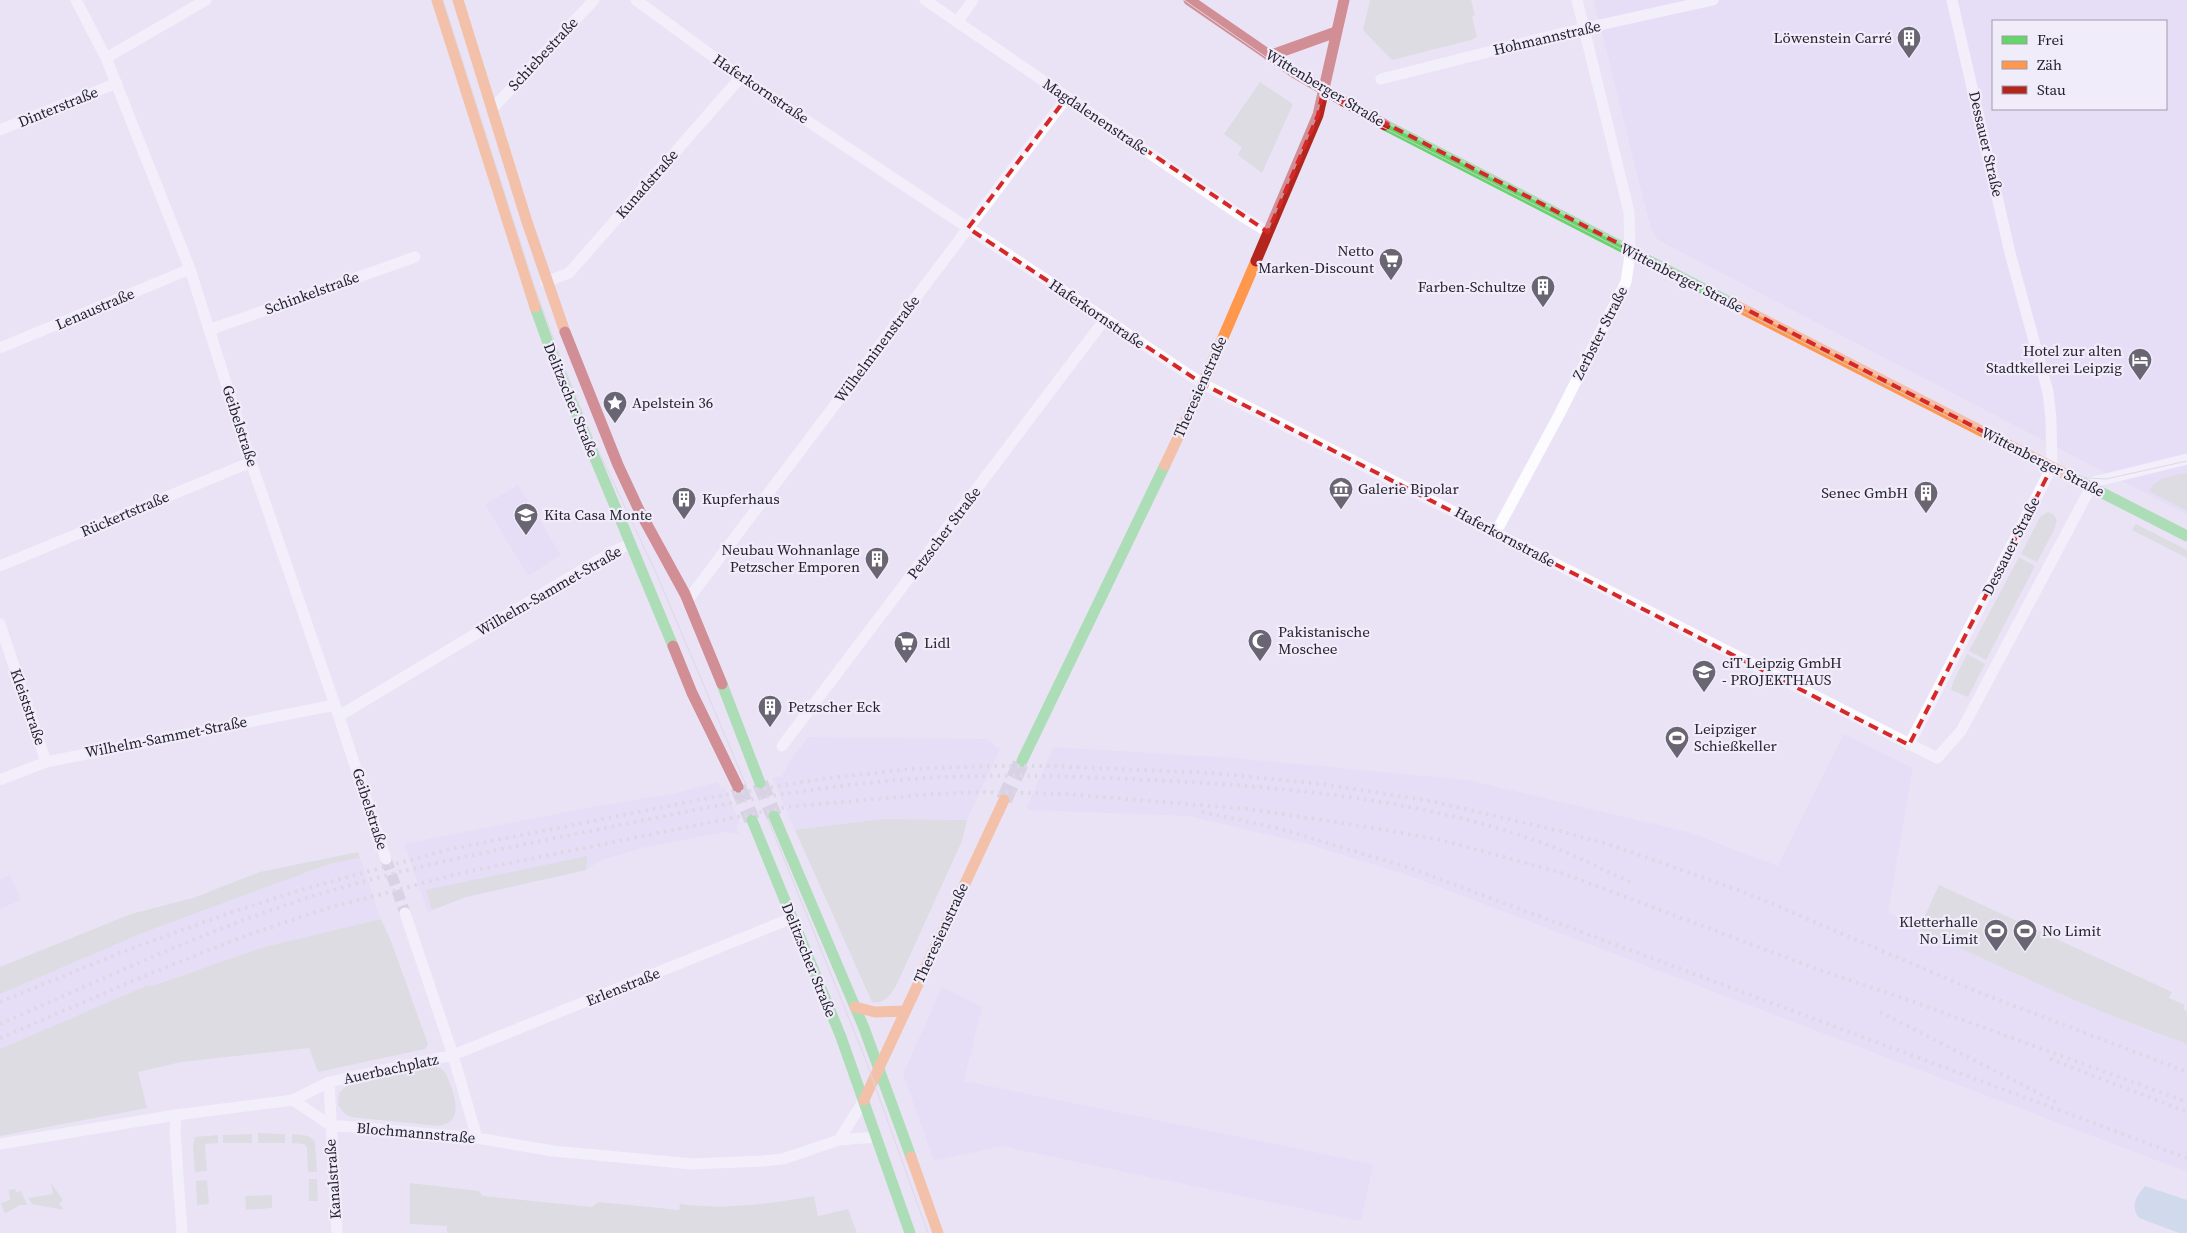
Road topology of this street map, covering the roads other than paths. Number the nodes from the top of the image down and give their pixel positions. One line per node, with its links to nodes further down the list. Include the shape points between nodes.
1 (76, 0): 18 (street, Geibelstraße)
2 (206, 0): 18 (street)
3 (436, 0): 42 (main road, Delitzscher Straße, via 528,289)
4 (458, 0): 24 (main road, Delitzscher Straße)
5 (594, 0): 24 (street, Schiebestraße)
6 (636, 0): 19 (street, Haferkornstraße)
7 (925, 0): 14 (street, Magdalenenstraße)
8 (973, 0): 14 (street)
9 (1189, 0): 17 (main road, Wittenberger Straße)
10 (1344, 0): 16 (main road, Theresienstraße)
11 (1577, 0): 15 (street, Zerbster Straße)
12 (1713, 0): 15 (street, Hohmannstraße)
13 (1952, 0): 38 (street, Dessauer Straße, via 2010,253 2048,392 2052,419)
14 (957, 22): 23 (street, Magdalenenstraße)
15 (1585, 29): 20 (street, Hohmannstraße); 28 (street, Zerbster Straße, via 1629,212)
16 (1336, 32): 17 (main road); 22 (main road, Theresienstraße)
17 (1269, 56): 22 (main road, Wittenberger Straße)
18 (106, 58): 21 (street, Geibelstraße)
19 (741, 77): 26 (street, Haferkornstraße); 31 (street, Kunadstraße, via 569,273)
20 (1381, 79)
21 (117, 83): 25 (street, Dinterstraße); 30 (street, Geibelstraße)
22 (1323, 91): 27 (main road, Theresienstraße, via 1318,115); 28 (main road, Wittenberger Straße)
23 (1067, 96): 26 (street, Wilhelminenstraße); 27 (street, Magdalenenstraße)
24 (492, 109): 31 (main road, Delitzscher Straße)
25 (0, 130)
26 (968, 228): 32 (street, Haferkornstraße); 44 (street, Wilhelminenstraße)
27 (1268, 232): 35 (main road, Theresienstraße)
28 (1630, 251): 38 (main road, Wittenberger Straße); 40 (street, Zerbster Straße, via 1626,282)
29 (415, 257): 33 (street, Schinkelstraße)
30 (190, 269): 33 (street, Geibelstraße); 34 (street, Lenaustraße)
31 (546, 282): 44 (main road, Delitzscher Straße, via 605,434)
32 (1105, 319): 35 (street, Haferkornstraße); 49 (street, Petzscher Straße)
33 (209, 330): 37 (street, Geibelstraße)
34 (0, 348)
35 (1203, 384): 40 (street, Haferkornstraße); 50 (main road, Theresienstraße)
36 (2187, 459): 39 (street)
37 (251, 462): 43 (street, Rückertstraße); 46 (street, Geibelstraße)
38 (2052, 467): 39 (main road, Wittenberger Straße); 48 (street, Dessauer Straße)
39 (2088, 485): 41 (main road, Wittenberger Straße); 48 (street, via 1962,731 1937,758)
40 (1496, 532): 48 (street, Haferkornstraße)
41 (2187, 536)
42 (630, 544): 47 (street, Wilhelm-Sammet-Straße); 54 (main road, Delitzscher Straße, via 692,693)
43 (0, 566)
44 (687, 602): 53 (main road, Delitzscher Straße)
45 (0, 624): 51 (street, Kleiststraße)
46 (336, 705): 47 (street, Geibelstraße); 51 (street, Wilhelm-Sammet-Straße)
47 (339, 716): 58 (street, Geibelstraße)
48 (1909, 745)
49 (782, 746)
50 (1022, 761)
51 (46, 762): 52 (street, Wilhelm-Sammet-Straße)
52 (0, 780)
53 (760, 782)
54 (738, 786)
55 (1004, 800): 62 (main road, Theresienstraße)
56 (774, 816): 61 (main road, Delitzscher Straße)
57 (752, 820): 60 (main road, Delitzscher Straße)
58 (386, 859)
59 (404, 913): 63 (street)
60 (792, 918): 63 (street, Erlenstraße); 67 (main road, Delitzscher Straße)
61 (856, 1007): 62 (main road, via 875,1012); 64 (main road, Delitzscher Straße)
62 (906, 1011): 64 (main road, Theresienstraße)
63 (454, 1056): 65 (street, Auerbachplatz); 71 (street)
64 (880, 1068): 67 (main road); 77 (main road, Delitzscher Straße)
65 (329, 1082): 66 (street, Auerbachplatz); 69 (street, Auerbachplatz)
66 (293, 1100): 68 (street); 69 (street, Blochmannstraße)
67 (864, 1100): 70 (main road, Delitzscher Straße); 72 (street)
68 (176, 1115): 73 (street); 74 (street)
69 (330, 1125): 71 (street, Blochmannstraße); 75 (street, Kanalstraße)
70 (876, 1137): 72 (street, Blochmannstraße); 76 (main road, Delitzscher Straße)
71 (477, 1138): 72 (street, Blochmannstraße, via 553,1151 694,1164 783,1159)
72 (839, 1140)
73 (0, 1144)
74 (182, 1233)
75 (337, 1233)
76 (910, 1233)
77 (938, 1233)

